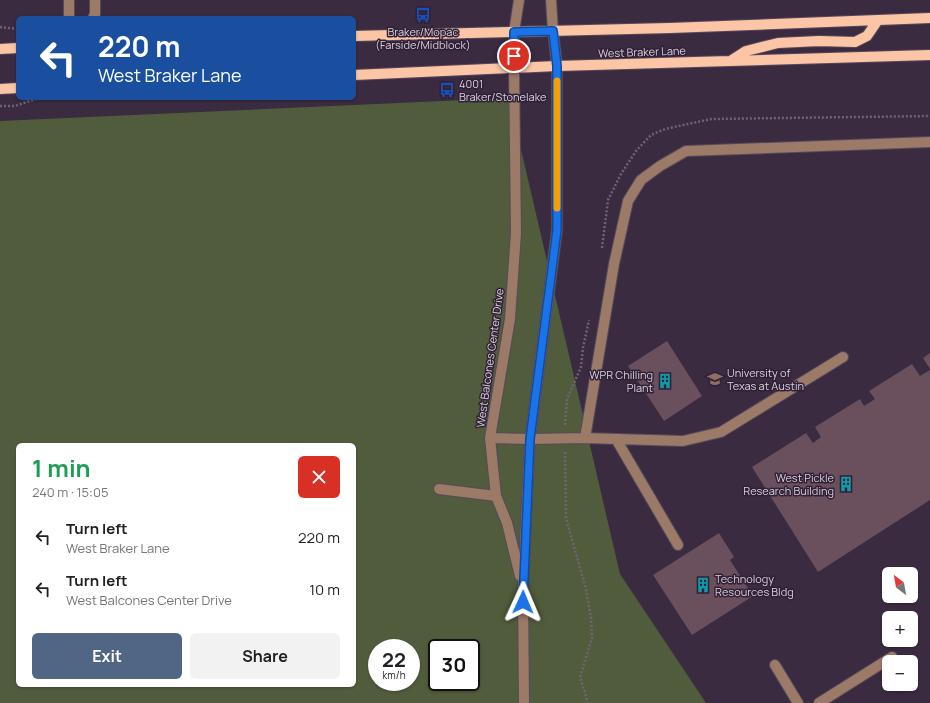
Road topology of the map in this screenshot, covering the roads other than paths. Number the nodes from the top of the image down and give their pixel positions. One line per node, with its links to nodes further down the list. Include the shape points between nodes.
1 (69, 0): 5 (street)
2 (95, 0): 6 (street)
3 (519, 0): 10 (street, West Balcones Center Drive)
4 (551, 0): 9 (street, West Balcones Center Drive)
5 (69, 16)
6 (94, 16)
7 (930, 18): 8 (main road, West Braker Lane)
8 (878, 20): 9 (main road, West Braker Lane); 15 (main road, via 867,36 855,42 778,43 746,51)
9 (553, 31): 10 (main road, West Braker Lane); 16 (street, West Balcones Center Drive)
10 (514, 32): 11 (main road, West Braker Lane); 17 (street, West Balcones Center Drive)
11 (356, 36)
12 (16, 48): 13 (main road)
13 (0, 49)
14 (930, 55): 15 (main road, West Braker Lane)
15 (730, 61): 16 (main road, West Braker Lane)
16 (557, 66): 17 (main road, West Braker Lane); 25 (street, West Balcones Center Drive, via 557,230)
17 (514, 68): 18 (main road, West Braker Lane); 23 (street, West Balcones Center Drive, via 516,241 510,319)
18 (356, 75)
19 (16, 88): 20 (main road)
20 (0, 89)
21 (930, 142): 24 (street, via 686,151 641,180 628,201 620,236)
22 (843, 357): 26 (street, via 721,432 683,441)
23 (490, 438): 25 (street); 28 (street, West Balcones Center Drive)
24 (585, 438): 25 (street); 26 (street)
25 (530, 439): 30 (street, West Balcones Center Drive)
26 (616, 439): 29 (street)
27 (439, 489): 28 (street)
28 (496, 496): 30 (street, West Balcones Center Drive)
29 (678, 545)
30 (523, 588): 33 (street, West Balcones Center Drive)
31 (882, 663): 35 (street)
32 (775, 665): 34 (street)
33 (524, 703)
34 (798, 703)
35 (819, 703)

